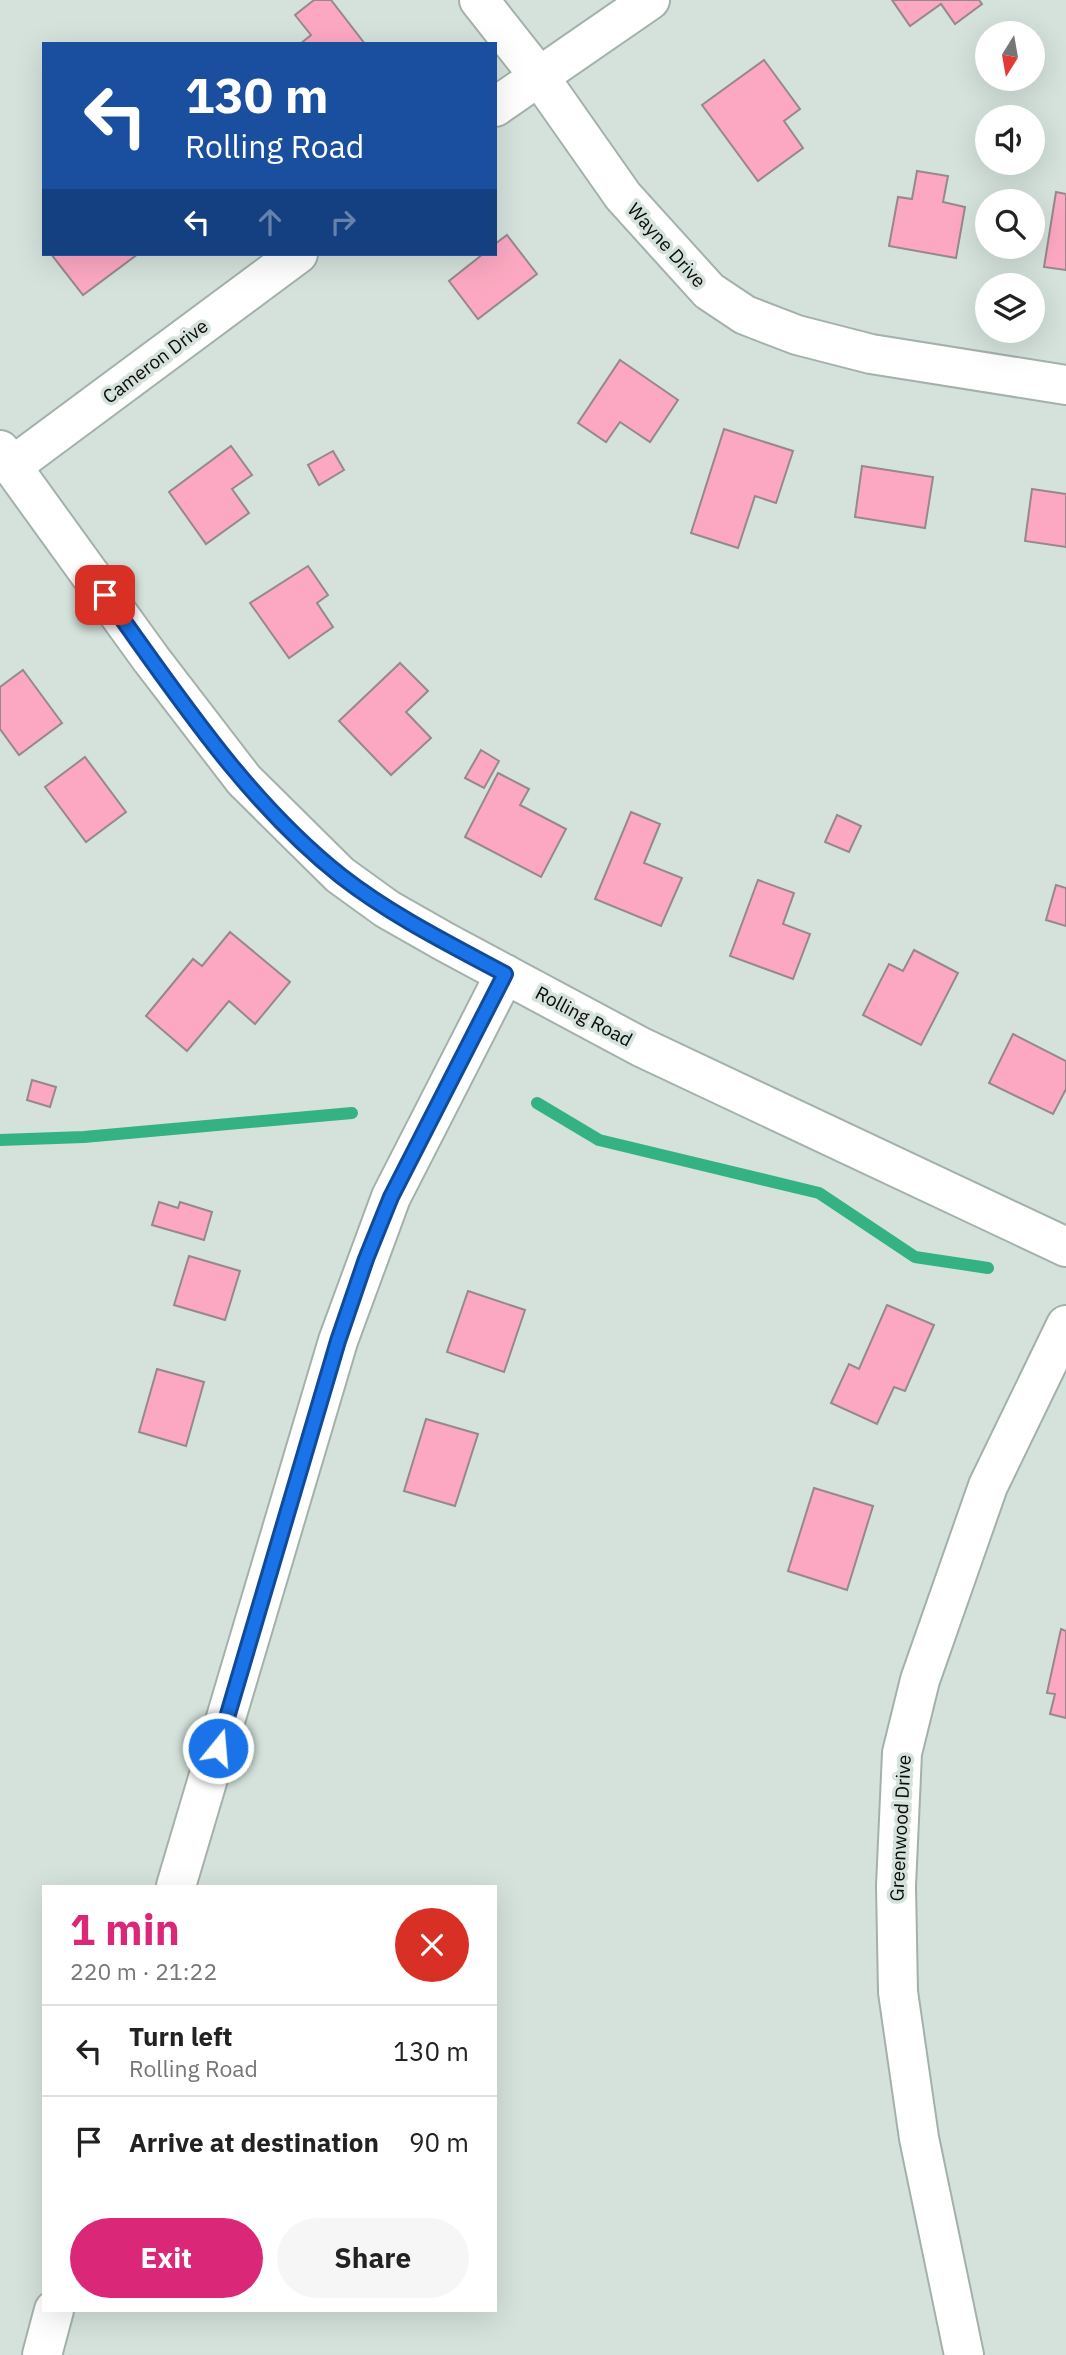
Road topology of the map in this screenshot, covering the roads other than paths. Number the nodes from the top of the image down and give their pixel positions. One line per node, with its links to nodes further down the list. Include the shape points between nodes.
1 (479, 0): 3 (street, Wayne Drive)
2 (650, 0): 3 (street)
3 (538, 75): 4 (street); 6 (street, Wayne Drive, via 623,196 709,291 746,316 871,354)
4 (497, 106)
5 (295, 256): 7 (street, Cameron Drive)
6 (1066, 385)
7 (6, 459): 8 (street, Rolling Road, via 244,780 290,829 340,875 387,909)
8 (505, 974): 9 (street, Rolling Road, via 641,1047); 11 (street, via 391,1197 366,1259)
9 (1066, 1247)
10 (1066, 1325): 14 (street, Greenwood Drive, via 984,1498 920,1681 902,1753 895,1886 898,1992 919,2138)
11 (176, 1885)
12 (53, 2312): 13 (street)
13 (42, 2355)
14 (964, 2355)

